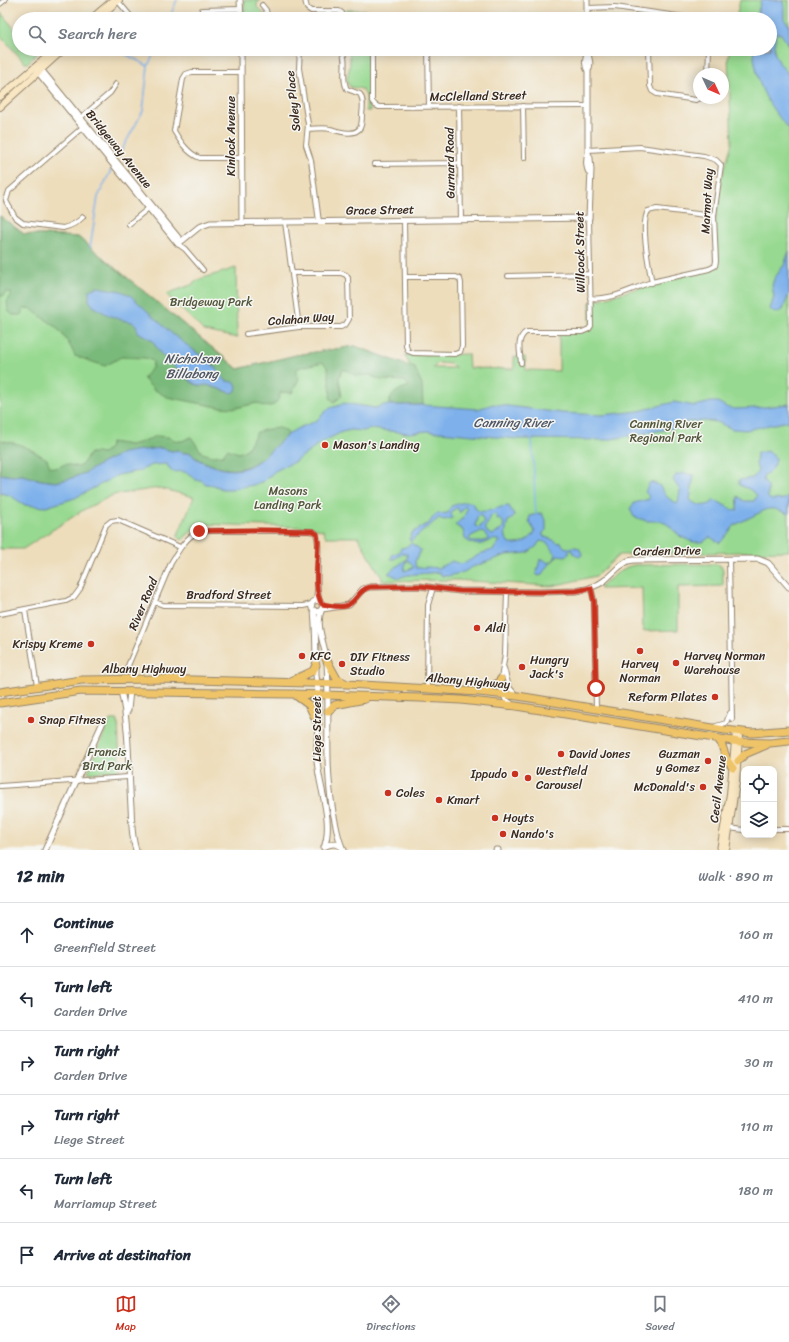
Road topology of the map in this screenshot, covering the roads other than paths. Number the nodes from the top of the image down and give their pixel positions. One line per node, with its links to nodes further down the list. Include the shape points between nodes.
1 (5, 0): 6 (street)
2 (116, 0): 11 (main road); 12 (main road); 13 (street)
3 (240, 0): 9 (street)
4 (305, 0): 15 (street, via 307,8 311,11)
5 (586, 0): 8 (street)
6 (0, 4)
7 (262, 5): 14 (street)
8 (587, 8): 16 (street); 17 (street, via 615,7)
9 (240, 9): 10 (street)
10 (202, 10)
11 (100, 12)
12 (105, 12)
13 (127, 12)
14 (266, 12)
15 (340, 12)
16 (587, 12)
17 (649, 12)
18 (50, 56): 29 (main road)
19 (55, 56): 29 (main road)
20 (241, 56): 30 (street, Kinlock Avenue)
21 (299, 56): 41 (street, Soley Place)
22 (344, 56): 41 (street, via 345,85 362,98 360,129 348,133)
23 (372, 56): 34 (street, McClelland Street, via 372,101 375,105)
24 (428, 56): 34 (street)
25 (589, 56): 37 (street, Willcock Street)
26 (649, 56): 33 (street, via 652,91)
27 (709, 56): 28 (street)
28 (708, 68)
29 (38, 69): 32 (main road); 38 (main road); 39 (street, Bridgeway Avenue)
30 (241, 72): 43 (street, Kinlock Avenue); 43 (street, via 186,74 174,131 194,156)
31 (116, 84): 39 (street, via 110,93)
32 (0, 97)
33 (693, 100)
34 (429, 106): 35 (street, McClelland Street)
35 (459, 106): 36 (street, McClelland Street); 45 (street, Gurnard Road)
36 (523, 106): 37 (street, McClelland Street); 44 (street)
37 (588, 106): 42 (street, Willcock Street)
38 (0, 107)
39 (79, 119): 40 (street, Bridgeway Avenue)
40 (84, 126): 47 (street, Bridgeway Avenue); 49 (street, via 9,191 6,201 15,217 23,223 63,228 69,227)
41 (308, 129): 54 (street, Soley Place, via 306,145 311,160)
42 (588, 152): 48 (street, Marmot Way, via 640,147 716,160 721,168); 50 (street, Willcock Street)
43 (242, 158): 55 (street, Kinlock Avenue)
44 (524, 158)
45 (460, 163): 46 (street); 52 (street, Gurnard Road)
46 (374, 164)
47 (150, 207): 56 (street); 57 (street, Bridgeway Avenue)
48 (714, 216): 63 (street, Marmot Way, via 714,266); 63 (street, via 657,209 648,211 645,221)
49 (83, 217)
50 (589, 218): 52 (street, Grace Street); 60 (street, Willcock Street)
51 (404, 220): 52 (street, Grace Street); 54 (street, Grace Street); 62 (street)
52 (461, 220)
53 (285, 222): 54 (street, Grace Street); 55 (street, Grace Street); 59 (street)
54 (319, 222)
55 (242, 223): 57 (street, Grace Street, via 202,225)
56 (129, 224)
57 (181, 244): 58 (street, Bridgeway Avenue)
58 (203, 270)
59 (292, 273): 65 (street); 65 (street, Colahan Way, via 341,273 346,274 348,278 349,319 346,324 341,327)
60 (590, 274): 61 (street); 64 (street, Willcock Street)
61 (508, 276)
62 (405, 277): 62 (street, via 408,351 448,354 460,352 460,279 456,276)
63 (652, 283): 64 (street, Marmot Way, via 603,299)
64 (590, 298): 67 (street, Willcock Street, via 589,329 582,332 526,332 519,340)
65 (300, 327): 66 (street, Colahan Way)
66 (246, 334)
67 (520, 363)
68 (317, 534): 69 (street, River Road, via 309,530 199,531 188,538); 76 (street, Liege Street)
69 (180, 548): 75 (street, River Road); 78 (street, via 118,520 111,521 106,525 80,589 74,597)
70 (729, 560): 71 (street, Carden Drive, via 758,559 768,563); 73 (street, Carden Drive, via 628,561); 105 (street)
71 (789, 587)
72 (433, 588): 74 (street, Carden Drive); 76 (street, Carden Drive, via 370,587 363,589 344,607); 91 (street, via 428,605)
73 (591, 588): 74 (street, Carden Drive, via 576,591); 104 (street, via 594,602)
74 (507, 592): 83 (street)
75 (155, 602): 77 (street, Bradford Street, via 163,605); 84 (street, River Road)
76 (319, 605): 77 (street, Bradford Street); 79 (street, Liege Street); 79 (street, via 317,611); 81 (street, Liege Street)
77 (303, 606): 79 (street, Bradford Street)
78 (24, 610): 80 (street); 90 (street)
79 (314, 610): 82 (street, Liege Street)
80 (0, 614)
81 (326, 659): 88 (street, Liege Street); 89 (highway, via 337,679)
82 (316, 665): 86 (highway, via 313,671); 87 (street, Liege Street)
83 (504, 666): 85 (street); 100 (street, via 509,687)
84 (127, 668)
85 (501, 679): 95 (highway); 101 (street)
86 (289, 682): 87 (highway, Albany Highway); 90 (highway, Albany Highway, via 82,680)
87 (317, 682): 88 (highway, Albany Highway); 97 (street, Liege Street)
88 (327, 683): 89 (highway, Albany Highway); 98 (street, Liege Street)
89 (347, 684): 91 (highway, Albany Highway)
90 (36, 686): 94 (highway, Albany Highway)
91 (427, 688): 95 (highway, Albany Highway)
92 (121, 691): 93 (highway, Albany Highway); 102 (highway, Albany Highway, via 81,691); 107 (street)
93 (130, 691): 96 (highway, Albany Highway); 107 (street)
94 (0, 692)
95 (479, 692): 101 (highway, Albany Highway)
96 (292, 694): 97 (highway, Albany Highway); 110 (highway, via 309,705)
97 (318, 695): 98 (highway, Albany Highway); 110 (street, Liege Street)
98 (327, 695): 99 (highway, Albany Highway); 106 (street, Liege Street)
99 (375, 696): 103 (highway, Albany Highway, via 461,700); 106 (highway, via 339,704)
100 (518, 696): 101 (highway, Albany Highway); 104 (highway, Albany Highway)
101 (504, 697): 103 (street)
102 (0, 703)
103 (516, 706): 114 (highway, Albany Highway)
104 (596, 709): 111 (highway, Albany Highway)
105 (731, 710): 108 (street); 111 (street, via 726,723)
106 (328, 711): 129 (street, Liege Street, via 329,791 336,829)
107 (126, 713): 120 (street)
108 (732, 719)
109 (103, 722): 121 (street)
110 (318, 724): 128 (street, Liege Street, via 319,776 328,830)
111 (710, 728): 113 (highway, Albany Highway)
112 (789, 730): 113 (highway, Albany Highway, via 768,733)
113 (738, 731): 115 (main road, Cecil Avenue)
114 (718, 739): 115 (highway, Albany Highway); 119 (highway)
115 (737, 741): 117 (highway, Albany Highway); 118 (main road, Cecil Avenue); 119 (main road, Cecil Avenue)
116 (789, 741): 117 (highway, Albany Highway)
117 (770, 743): 118 (highway, via 745,754)
118 (738, 761): 123 (main road, Cecil Avenue)
119 (733, 768): 133 (main road, Cecil Avenue)
120 (128, 777): 121 (street); 127 (street)
121 (77, 780): 122 (street); 130 (street)
122 (0, 786)
123 (729, 828): 126 (street); 134 (main road, Cecil Avenue)
124 (777, 829): 125 (street)
125 (789, 829)
126 (741, 830)
127 (133, 841): 131 (street); 132 (street)
128 (323, 849): 129 (street, via 333,844)
129 (344, 849)
130 (45, 850)
131 (131, 850)
132 (136, 850)
133 (720, 850)
134 (726, 850)

